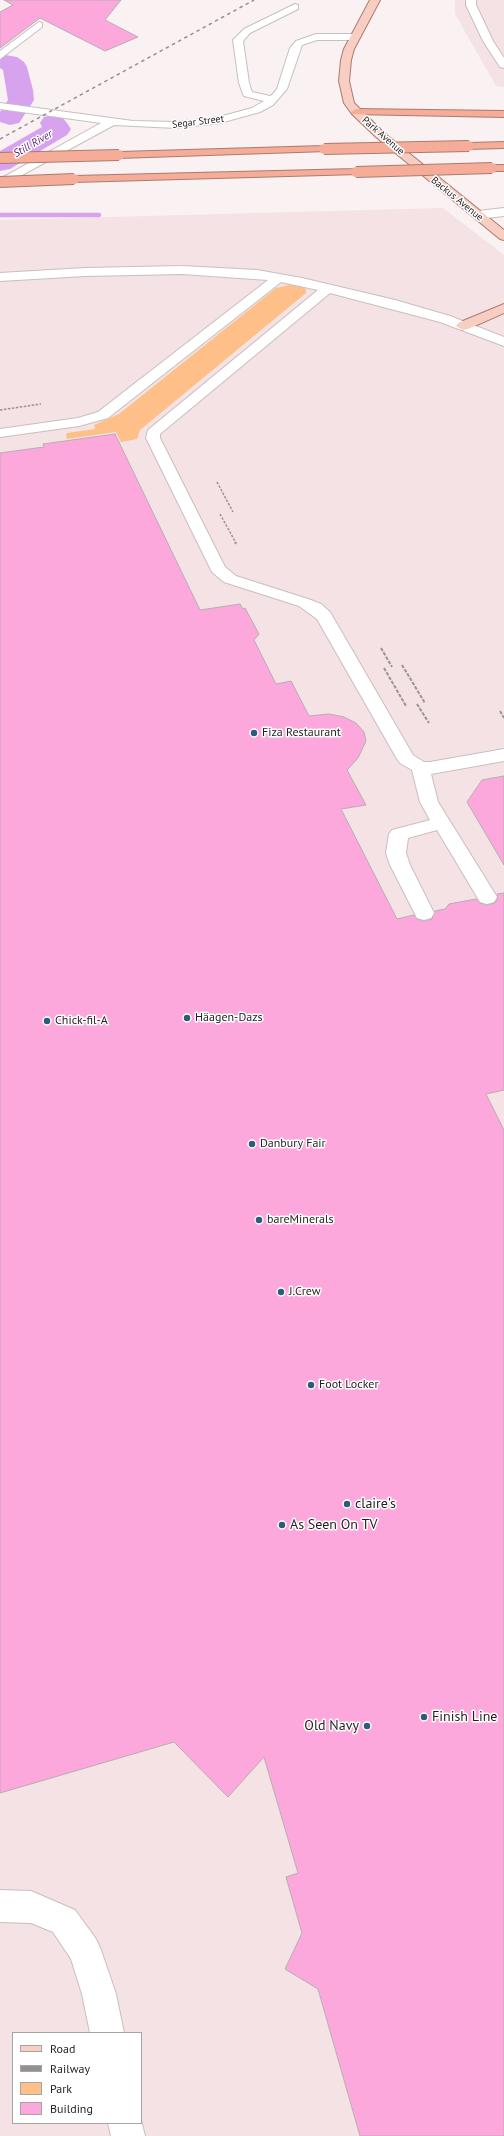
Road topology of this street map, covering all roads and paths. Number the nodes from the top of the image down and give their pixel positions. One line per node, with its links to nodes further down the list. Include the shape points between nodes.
1 (375, 0): 5 (main road, Park Avenue)
2 (471, 0): 7 (street, via 488,41)
3 (295, 7): 8 (street, via 248,30 238,40 248,94)
4 (39, 25): 6 (street)
5 (355, 37): 8 (street, Segar Street, via 316,37 299,43 295,48 282,89); 10 (main road, Park Avenue, via 346,60 344,81 349,103)
6 (0, 56)
7 (504, 65)
8 (272, 100): 12 (street, Segar Street, via 256,110 199,123 155,125)
9 (0, 106): 12 (street, Segar Street)
10 (356, 112): 11 (highway); 15 (main road, Park Avenue)
11 (504, 114)
12 (111, 122): 17 (street)
13 (504, 145): 14 (highway, bridge)
14 (0, 158)
15 (411, 161): 19 (main road, Backus Avenue)
16 (504, 168): 17 (highway, bridge)
17 (0, 182)
18 (504, 212): 19 (street)
19 (478, 215): 20 (main road, Backus Avenue)
20 (504, 236)
21 (0, 269): 22 (street)
22 (53, 273): 23 (street); 24 (street, via 188,270)
23 (0, 277)
24 (278, 278): 25 (street); 31 (street, via 103,416 79,422)
25 (328, 288): 27 (street, via 390,303); 47 (street, via 153,433 153,438 218,569 230,579 304,603 324,616 400,751 406,760)
26 (504, 308): 27 (main road)
27 (463, 326): 28 (street)
28 (504, 342)
29 (41, 404): 30 (path)
30 (0, 410)
31 (0, 433)
32 (217, 482): 33 (path)
33 (233, 512)
34 (220, 514): 35 (path)
35 (236, 544)
36 (381, 648): 38 (path)
37 (402, 665): 40 (path)
38 (392, 667)
39 (384, 668): 42 (path)
40 (425, 703)
41 (417, 704): 45 (path)
42 (406, 706)
43 (500, 711): 44 (path)
44 (504, 718)
45 (429, 723)
46 (504, 755): 47 (street, via 430,768)
47 (420, 767): 48 (street, via 429,802)
48 (442, 823): 49 (street); 50 (street, via 399,834 396,853)
49 (487, 896)
50 (424, 913)
51 (0, 1906): 52 (street, via 31,1907 64,1922 85,1950 99,1994)
52 (107, 2032)
53 (125, 2124): 54 (street)
54 (128, 2136)

